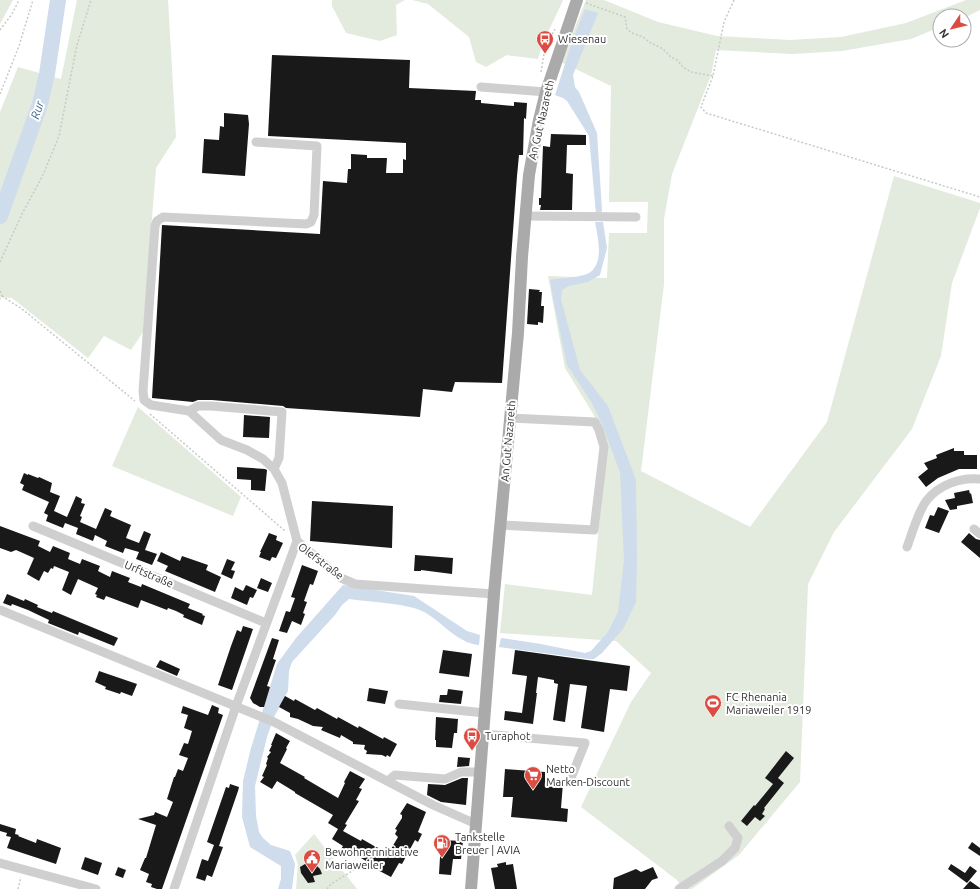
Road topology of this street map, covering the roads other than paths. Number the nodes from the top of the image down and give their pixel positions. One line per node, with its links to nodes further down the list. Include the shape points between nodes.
1 (581, 1): 3 (main road, An Gut Nazareth)
2 (481, 87): 3 (street)
3 (546, 92): 5 (main road, An Gut Nazareth, via 529,175)
4 (256, 142): 7 (street, via 317,146 314,215 311,222 306,224 163,217 155,226 144,400 151,405)
5 (525, 216): 6 (street); 8 (main road, An Gut Nazareth)
6 (636, 217)
7 (189, 410): 9 (street, via 221,440 247,450); 9 (street, via 198,406 211,406 282,412 279,458)
8 (510, 418): 11 (main road, An Gut Nazareth); 11 (street, via 595,422 604,447 594,530)
9 (274, 469): 13 (street, via 282,483)
10 (980, 479): 14 (street, via 959,480 941,487 926,501)
11 (501, 525): 15 (main road, An Gut Nazareth)
12 (33, 526): 17 (street, Urftstraße)
13 (297, 541): 15 (street, Olefstraße, via 341,578 355,584); 17 (street, Olefstraße)
14 (907, 547)
15 (494, 594): 20 (main road, An Gut Nazareth)
16 (0, 610): 19 (street)
17 (266, 623): 19 (street, Olefstraße)
18 (399, 704): 20 (street)
19 (236, 706): 24 (street, via 274,722); 30 (street, Olefstraße)
20 (485, 713): 21 (main road, An Gut Nazareth)
21 (483, 734): 22 (main road, An Gut Nazareth); 23 (street, via 584,743)
22 (480, 772): 24 (street, via 461,772 445,780 395,775); 25 (main road, An Gut Nazareth)
23 (571, 778)
24 (388, 781): 25 (street)
25 (476, 824): 31 (main road, An Gut Nazareth)
26 (729, 826): 28 (street, via 738,838 735,848 722,861)
27 (0, 863): 29 (street)
28 (680, 888)
29 (96, 889)
30 (174, 889)
31 (471, 889)

